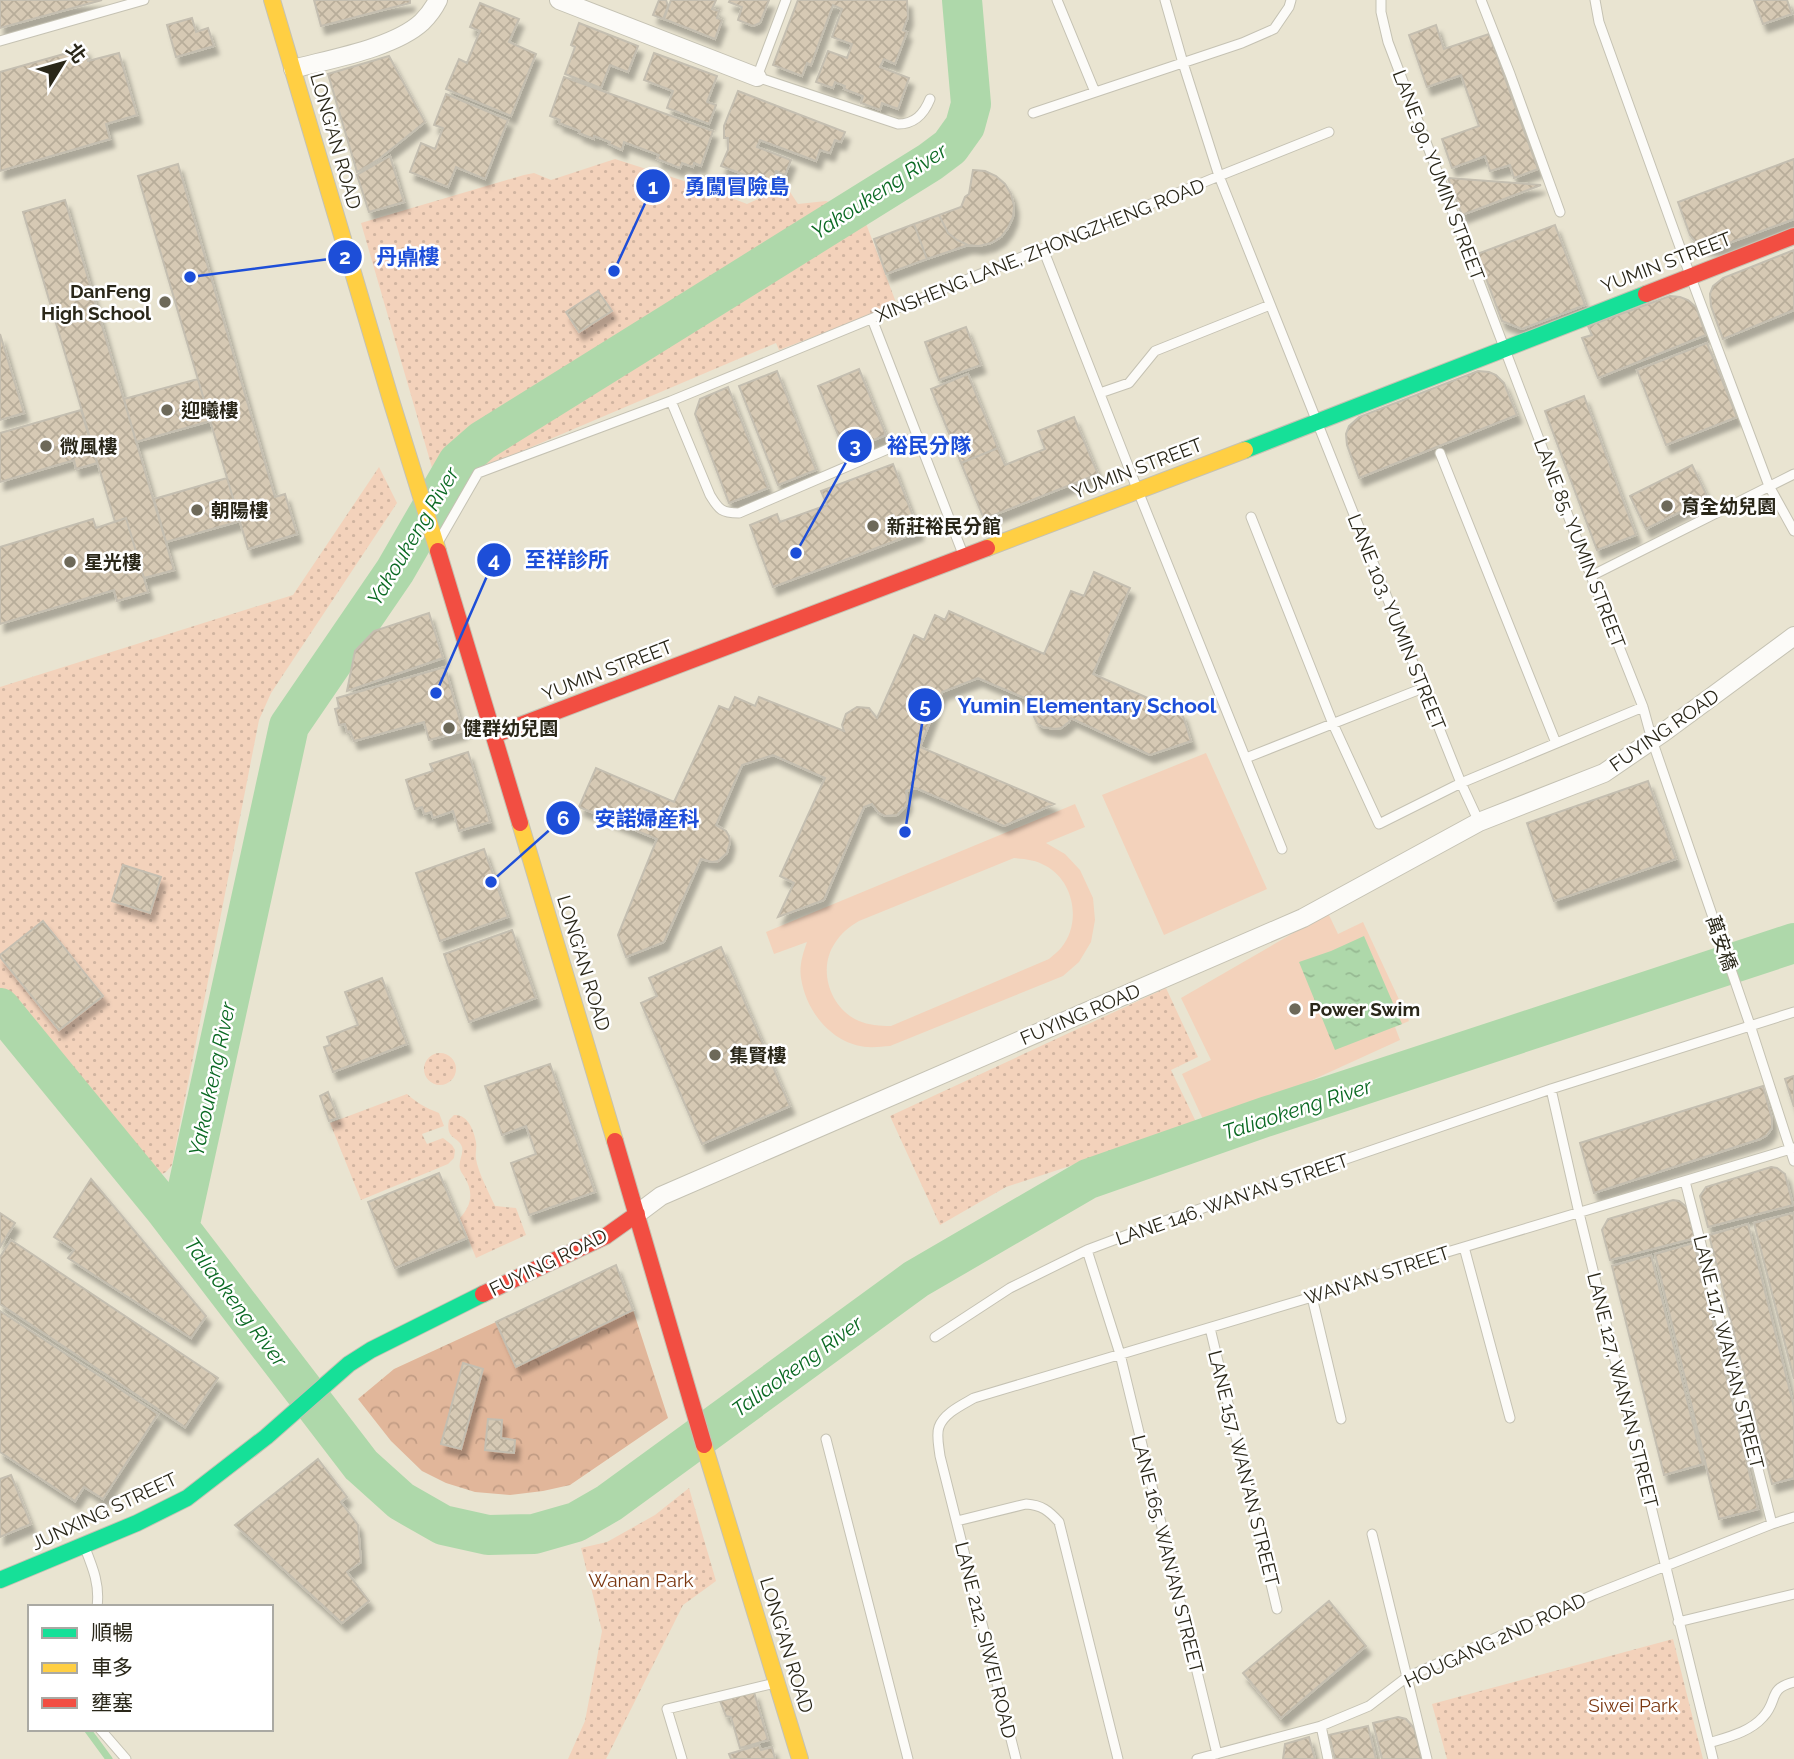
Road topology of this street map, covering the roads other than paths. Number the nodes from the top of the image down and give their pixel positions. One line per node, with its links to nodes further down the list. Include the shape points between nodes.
1 (144, 0): 12 (lane)
2 (272, 0): 14 (street, LONG'AN ROAD)
3 (438, 0): 14 (street, via 421,23 397,38)
4 (559, 0): 15 (street)
5 (786, 0): 15 (lane)
6 (1057, 0): 16 (lane)
7 (1165, 0): 13 (lane, XINSHENG LANE, ZHONGZHENG ROAD)
8 (1291, 0): 13 (lane, via 1274,29)
9 (1381, 0): 27 (lane, LANE 90, YUMIN STREET, via 1388,42)
10 (1481, 0): 21 (lane)
11 (1595, 0): 24 (lane)
12 (0, 41)
13 (1183, 63): 16 (lane); 20 (lane, XINSHENG LANE, ZHONGZHENG ROAD)
14 (293, 69): 38 (street, LONG'AN ROAD)
15 (757, 77): 17 (lane, via 898,124 921,116)
16 (1095, 92): 18 (lane)
17 (930, 99)
18 (1033, 113)
19 (1329, 132): 20 (lane)
20 (1219, 176): 23 (lane, XINSHENG LANE, ZHONGZHENG ROAD); 25 (lane, LANE 103, YUMIN STREET)
21 (1560, 212)
22 (1794, 236): 24 (street, YUMIN STREET)
23 (1042, 249): 26 (lane, XINSHENG LANE, ZHONGZHENG ROAD); 28 (lane)
24 (1690, 275): 27 (street, YUMIN STREET); 34 (lane)
25 (1270, 305): 28 (lane, via 1155,351 1129,383); 30 (lane, LANE 103, YUMIN STREET)
26 (872, 319): 29 (lane, XINSHENG LANE, ZHONGZHENG ROAD); 31 (lane)
27 (1505, 347): 30 (street, YUMIN STREET); 40 (lane, LANE 85, YUMIN STREET)
28 (1100, 393): 35 (lane)
29 (671, 401): 31 (lane, via 710,495 727,513 739,513); 38 (lane, XINSHENG LANE, ZHONGZHENG ROAD, via 478,473)
30 (1318, 422): 35 (street, YUMIN STREET); 42 (lane, LANE 103, YUMIN STREET)
31 (918, 436): 39 (lane)
32 (1440, 453): 47 (lane)
33 (1794, 474): 34 (lane)
34 (1769, 486): 37 (lane); 40 (lane)
35 (1138, 491): 39 (street, YUMIN STREET); 48 (lane)
36 (1251, 517): 44 (lane)
37 (1794, 531)
38 (436, 545): 45 (street, LONG'AN ROAD)
39 (963, 555): 45 (street, YUMIN STREET)
40 (1591, 576): 43 (lane, LANE 85, YUMIN STREET)
41 (1794, 636): 46 (street, FUYING ROAD)
42 (1423, 688): 44 (lane); 49 (lane, LANE 103, YUMIN STREET)
43 (1643, 707): 46 (lane, LANE 85, YUMIN STREET); 47 (lane)
44 (1333, 724): 48 (lane); 49 (lane, via 1379,824)
45 (494, 735): 59 (street, LONG'AN ROAD, via 516,824)
46 (1651, 740): 50 (street, FUYING ROAD, via 1604,773); 53 (lane, 萬安橋)
47 (1556, 743): 49 (lane)
48 (1246, 758): 51 (lane)
49 (1461, 783): 50 (lane, LANE 103, YUMIN STREET)
50 (1479, 822): 59 (street, FUYING ROAD, via 1303,918 661,1196)
51 (1282, 849)
52 (1794, 1012): 53 (lane, LANE 146, WAN'AN STREET)
53 (1750, 1025): 54 (lane, LANE 146, WAN'AN STREET); 55 (lane, 萬安橋)
54 (1551, 1089): 58 (lane, LANE 127, WAN'AN STREET); 61 (lane, LANE 146, WAN'AN STREET)
55 (1792, 1148): 56 (lane, 萬安橋); 57 (lane, WAN'AN STREET)
56 (1794, 1161)
57 (1685, 1181): 58 (lane, WAN'AN STREET); 73 (lane, LANE 117, WAN'AN STREET)
58 (1579, 1213): 60 (lane, WAN'AN STREET); 76 (lane, LANE 127, WAN'AN STREET)
59 (637, 1214): 68 (street, FUYING ROAD, via 606,1236 370,1350); 83 (street, LONG'AN ROAD)
60 (1464, 1247): 62 (lane, WAN'AN STREET); 67 (lane)
61 (1087, 1250): 64 (lane, LANE 146, WAN'AN STREET, via 1010,1288); 65 (lane)
62 (1312, 1297): 63 (lane, WAN'AN STREET); 69 (lane)
63 (1210, 1328): 65 (lane, WAN'AN STREET); 80 (lane, LANE 157, WAN'AN STREET)
64 (935, 1337)
65 (1120, 1354): 66 (lane, WAN'AN STREET); 88 (lane, LANE 165, WAN'AN STREET)
66 (962, 1405): 72 (lane, LANE 212, SIWEI ROAD, via 939,1427 938,1440)
67 (1510, 1418)
68 (287, 1419): 75 (street, JUNXING STREET, via 187,1498)
69 (1341, 1419)
70 (826, 1439): 92 (lane)
71 (1794, 1517): 73 (lane, HOUGANG 2ND ROAD)
72 (957, 1521): 93 (lane, LANE 212, SIWEI ROAD); 94 (lane, via 1037,1504 1059,1522)
73 (1772, 1524): 76 (lane, HOUGANG 2ND ROAD)
74 (1372, 1534): 82 (lane)
75 (84, 1546): 77 (street, JUNXING STREET); 79 (lane, via 99,1593)
76 (1667, 1567): 81 (lane, LANE 127, WAN'AN STREET); 82 (lane, HOUGANG 2ND ROAD)
77 (0, 1580)
78 (1794, 1594): 81 (lane)
79 (97, 1605)
80 (1278, 1609)
81 (1678, 1622): 87 (lane, LANE 127, WAN'AN STREET)
82 (1408, 1677): 85 (lane, HOUGANG 2ND ROAD, via 1369,1706); 97 (lane)
83 (776, 1682): 90 (lane, via 667,1709); 91 (street, LONG'AN ROAD)
84 (1794, 1682): 87 (lane, via 1776,1690 1765,1715 1754,1726)
85 (1321, 1726): 88 (lane, HOUGANG 2ND ROAD); 96 (lane)
86 (102, 1731): 89 (lane)
87 (1709, 1743): 98 (lane, LANE 127, WAN'AN STREET)
88 (1217, 1754): 95 (lane, HOUGANG 2ND ROAD)
89 (126, 1759)
90 (682, 1759)
91 (800, 1759)
92 (908, 1759)
93 (1016, 1759)
94 (1118, 1759)
95 (1197, 1759)
96 (1328, 1759)
97 (1427, 1759)
98 (1713, 1759)

